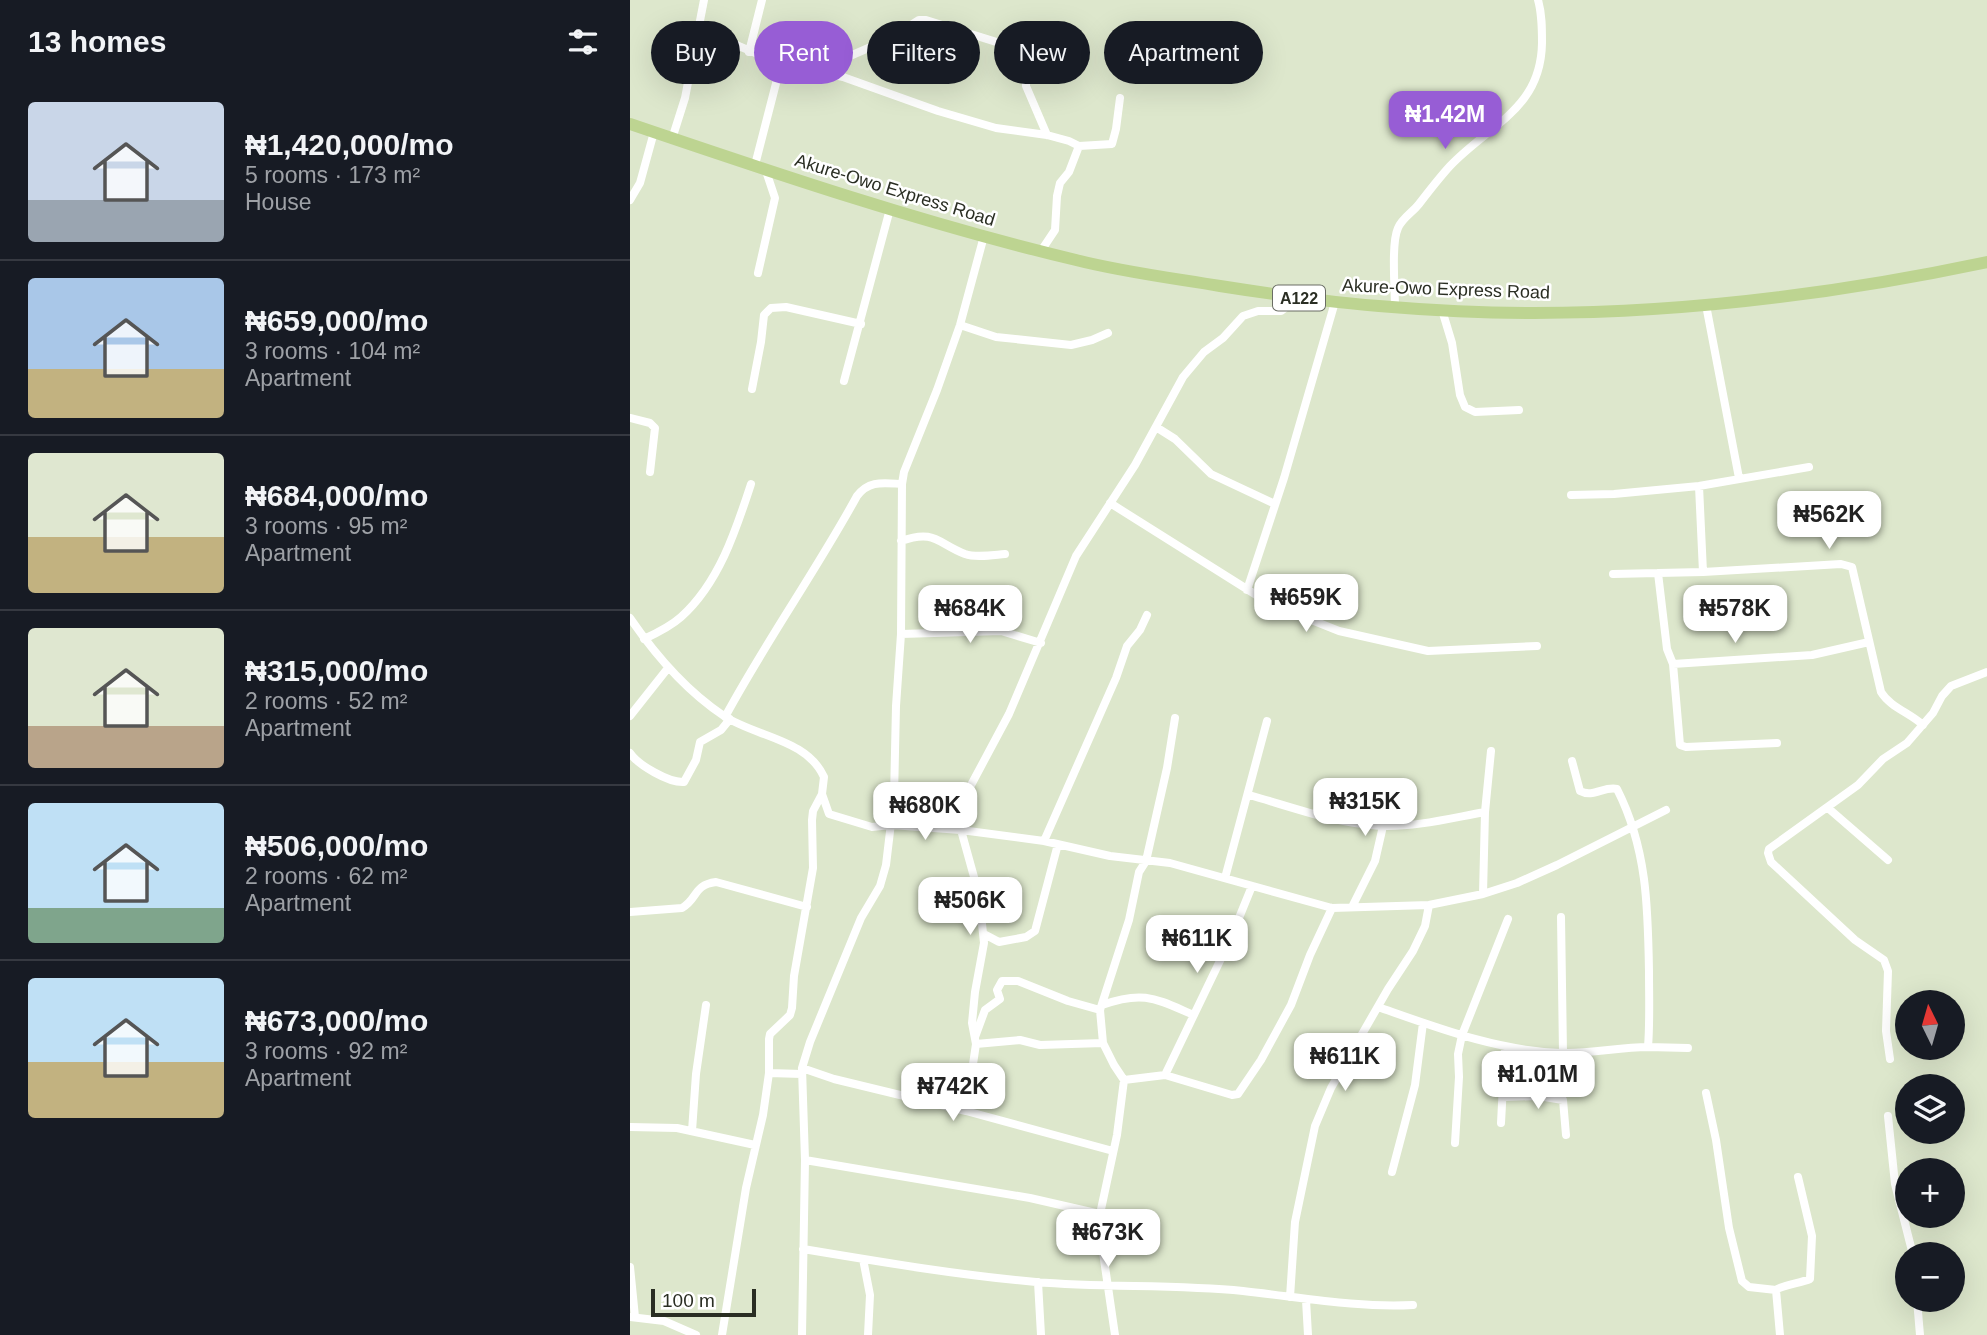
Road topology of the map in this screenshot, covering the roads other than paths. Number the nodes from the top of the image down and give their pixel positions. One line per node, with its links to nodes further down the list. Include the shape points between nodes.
1 (704, 0): 4 (street)
2 (762, 0): 6 (street)
3 (1538, 0): 28 (street, via 1541,57 1533,85 1510,115 1450,166 1398,228)
4 (700, 21)
5 (740, 48): 6 (street)
6 (749, 52): 7 (street)
7 (754, 54)
8 (853, 55): 15 (street, via 919,20 1022,50 1027,54 1027,86)
9 (853, 81): 15 (street, via 996,128)
10 (688, 84): 16 (street)
11 (777, 84): 18 (street)
12 (1119, 98): 17 (street, via 1112,144)
13 (630, 124): 14 (highway, Akure-Owo Express Road / A122)
14 (654, 132): 16 (highway, Akure-Owo Express Road / A122); 19 (street, via 640,183)
15 (1047, 135): 17 (street)
16 (672, 139): 18 (highway, Akure-Owo Express Road / A122)
17 (1079, 146): 22 (street, via 1060,183 1055,230)
18 (760, 167): 20 (highway, Akure-Owo Express Road / A122); 24 (street, via 775,198)
19 (630, 200)
20 (890, 209): 21 (highway, Akure-Owo Express Road / A122); 30 (street)
21 (984, 236): 22 (highway, Akure-Owo Express Road / A122); 31 (street)
22 (1041, 251): 25 (highway, Akure-Owo Express Road / A122)
23 (1987, 262): 27 (highway, Akure-Owo Express Road / A122, via 1910,278)
24 (758, 273)
25 (1298, 298): 26 (highway, Akure-Owo Express Road / A122); 37 (street, via 1281,311 1243,316 1183,377)
26 (1335, 302): 28 (highway, Akure-Owo Express Road / A122); 46 (street)
27 (1706, 304): 29 (highway, Akure-Owo Express Road / A122, via 1612,310); 40 (street)
28 (1395, 308): 29 (highway, Akure-Owo Express Road / A122)
29 (1442, 310): 35 (street, via 1465,407 1475,412)
30 (861, 324): 33 (street); 34 (street, via 786,307 771,308 764,316)
31 (960, 325): 32 (street, via 996,337 1071,345); 42 (street)
32 (1108, 333)
33 (844, 381)
34 (752, 389)
35 (1518, 410)
36 (630, 418): 39 (street, via 655,428)
37 (1156, 428): 45 (street); 46 (street, via 1175,439 1211,474)
38 (1809, 467): 40 (street)
39 (650, 472)
40 (1739, 478): 43 (street)
41 (751, 484): 56 (street, via 715,573 680,618)
42 (902, 484): 47 (street); 64 (street, via 872,483 857,496)
43 (1699, 486): 44 (street); 49 (street)
44 (1571, 495)
45 (1110, 503): 52 (street); 58 (street, via 1076,556)
46 (1275, 504): 52 (street)
47 (901, 541): 48 (street, via 918,535 968,556); 55 (street)
48 (1005, 554)
49 (1703, 572): 50 (street); 57 (street, via 1848,565 1854,570)
50 (1658, 573): 51 (street); 60 (street)
51 (1613, 574)
52 (1248, 590): 59 (street, via 1339,631 1404,647 1456,651)
53 (1147, 615): 81 (street, via 1127,646)
54 (630, 618): 56 (street)
55 (901, 634): 58 (street, via 1001,631); 77 (street)
56 (645, 639): 61 (street)
57 (1868, 642): 60 (street, via 1812,655); 67 (street, via 1885,699)
58 (1041, 643): 80 (street, via 970,787)
59 (1537, 646)
60 (1673, 664): 68 (street, via 1680,745)
61 (668, 668): 63 (street); 64 (street)
62 (1987, 671): 67 (street, via 1951,685)
63 (630, 716)
64 (728, 718): 70 (street, via 721,730 700,742 684,782 644,766); 72 (street, via 812,758 824,777)
65 (1175, 718): 84 (street)
66 (1267, 721): 73 (street)
67 (1923, 725): 74 (street)
68 (1777, 743)
69 (1491, 751): 76 (street)
70 (630, 753)
71 (1572, 761): 79 (street, via 1580,791 1591,794 1617,789)
72 (822, 794): 77 (street, via 832,816 872,827); 89 (street, via 813,811 813,869)
73 (1249, 794): 78 (street, via 1324,817); 85 (street)
74 (1828, 808): 83 (street); 108 (street, via 1771,845 1769,858 1855,940 1884,960)
75 (1666, 810): 79 (street)
76 (1485, 812): 78 (street); 87 (street)
77 (891, 825): 80 (street); 109 (street, via 880,886 861,918)
78 (1383, 826): 90 (street, via 1375,861)
79 (1635, 828): 87 (street); 105 (street, via 1644,864)
80 (961, 830): 81 (street); 95 (street, via 979,895)
81 (1044, 841): 82 (street)
82 (1058, 844): 84 (street); 95 (street, via 1035,931 1008,942 996,942)
83 (1888, 859)
84 (1146, 861): 85 (street); 97 (street)
85 (1225, 878): 86 (street)
86 (1252, 886): 91 (street); 99 (street)
87 (1483, 894): 88 (street)
88 (1429, 905): 90 (street); 98 (street, via 1413,951)
89 (807, 907): 92 (street, via 716,882 703,885 682,908); 110 (street, via 792,1008 770,1034)
90 (1352, 907): 91 (street)
91 (1332, 908): 111 (street, via 1291,1005 1238,1094)
92 (630, 912)
93 (1561, 917): 107 (street)
94 (1508, 919): 101 (street)
95 (984, 934): 102 (street, via 972,1017)
96 (706, 1004): 119 (street)
97 (1101, 1007): 99 (street, via 1145,996); 102 (street, via 1068,1001 1017,981 1002,981 997,990 1000,999 985,1010); 103 (street)
98 (1378, 1007): 100 (street); 135 (street, via 1331,1088 1315,1126 1295,1222)
99 (1194, 1015): 111 (street)
100 (1423, 1023): 101 (street); 125 (street, via 1415,1085)
101 (1462, 1035): 104 (street); 121 (street)
102 (975, 1040): 103 (street, via 1041,1045); 115 (street)
103 (1103, 1042): 112 (street)
104 (1505, 1047): 107 (street); 114 (street)
105 (1648, 1047): 106 (street); 107 (street)
106 (1688, 1048)
107 (1563, 1053)
108 (1890, 1059)
109 (802, 1071): 110 (street); 115 (street); 124 (street)
110 (769, 1073): 122 (street)
111 (1165, 1075): 112 (street)
112 (1124, 1080): 123 (street)
113 (1706, 1093): 134 (street, via 1741,1281 1749,1287)
114 (1503, 1097): 117 (street); 120 (street, via 1563,1100)
115 (966, 1111): 123 (street)
116 (1888, 1116): 128 (street, via 1895,1184)
117 (1501, 1123)
118 (630, 1128): 119 (street)
119 (692, 1131): 122 (street)
120 (1566, 1135)
121 (1455, 1143)
122 (755, 1146): 141 (street)
123 (1113, 1151): 127 (street)
124 (805, 1160): 127 (street); 129 (street)
125 (1392, 1172)
126 (1798, 1177): 134 (street, via 1812,1236 1811,1279)
127 (1100, 1214): 133 (street)
128 (1910, 1242)
129 (803, 1250): 130 (street); 142 (street)
130 (863, 1259): 132 (street); 143 (street, via 870,1295)
131 (630, 1267): 139 (street)
132 (1038, 1282): 133 (street); 144 (street)
133 (1108, 1284): 135 (street); 145 (street)
134 (1776, 1290): 147 (street)
135 (1290, 1297): 136 (street)
136 (1306, 1300): 137 (street); 146 (street)
137 (1413, 1305)
138 (1918, 1312): 148 (street)
139 (633, 1317): 140 (street, via 664,1321)
140 (696, 1335)
141 (722, 1335)
142 (802, 1335)
143 (869, 1335)
144 (1041, 1335)
145 (1115, 1335)
146 (1308, 1335)
147 (1780, 1335)
148 (1920, 1335)

